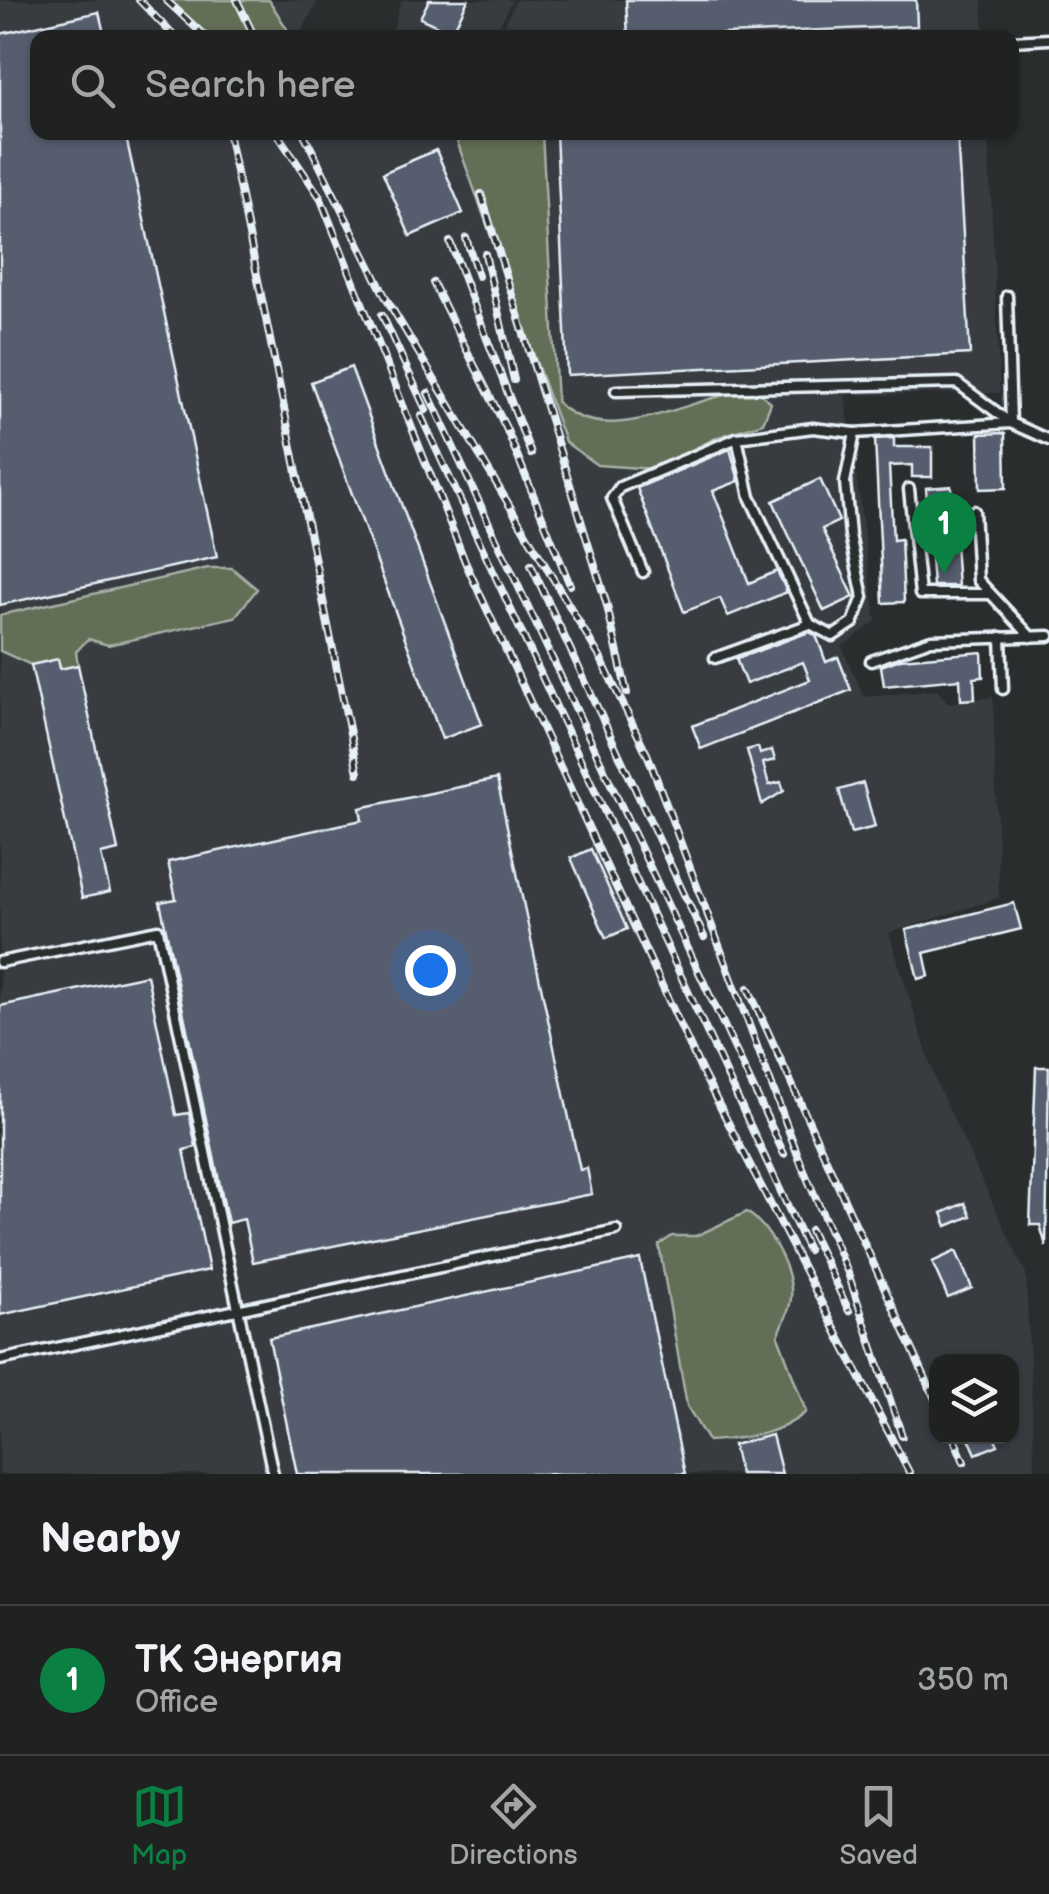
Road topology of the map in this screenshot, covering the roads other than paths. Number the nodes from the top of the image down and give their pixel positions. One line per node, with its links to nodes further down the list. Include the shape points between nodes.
1 (1049, 39): 2 (lane)
2 (1019, 41)
3 (1007, 296): 5 (lane)
4 (616, 391): 5 (lane, via 957,383)
5 (1011, 423): 6 (lane); 8 (lane)
6 (856, 433): 7 (lane, via 813,428); 13 (lane, via 845,482 864,597 853,623 832,636)
7 (737, 438): 11 (lane, via 620,488 612,498); 13 (lane, via 750,498)
8 (1049, 440)
9 (908, 490): 12 (lane, via 920,594)
10 (974, 512): 12 (lane, via 978,580)
11 (643, 572)
12 (988, 594): 15 (lane)
13 (810, 624): 17 (lane)
14 (1049, 636): 15 (lane)
15 (1031, 637): 16 (lane)
16 (1001, 638): 18 (lane, via 931,640); 19 (lane)
17 (715, 658)
18 (871, 662)
19 (1003, 689)
20 (0, 962): 22 (lane, via 158,930)
21 (616, 1230): 22 (lane)
22 (238, 1309): 23 (lane); 24 (lane)
23 (0, 1360)
24 (272, 1474)

